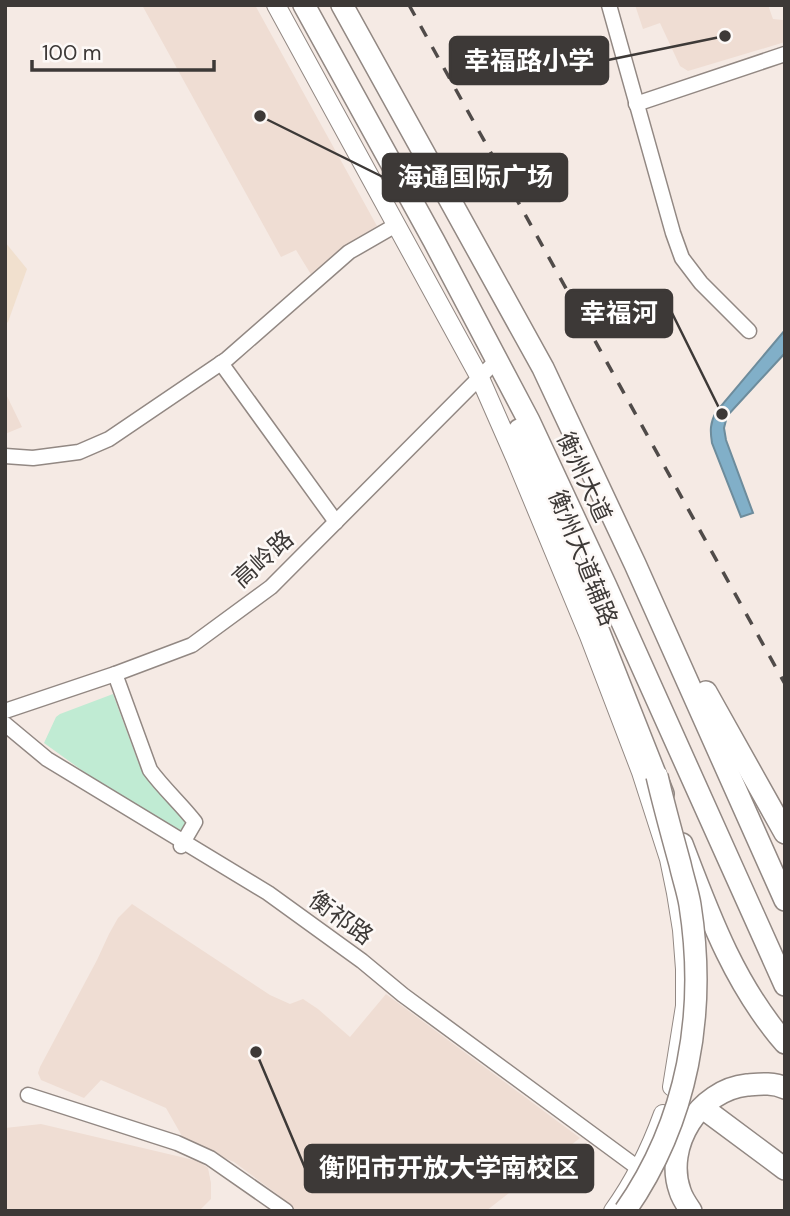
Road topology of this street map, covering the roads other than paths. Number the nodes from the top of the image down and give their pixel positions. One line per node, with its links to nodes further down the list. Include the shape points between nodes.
1 (276, 5): 7 (main road, 衡州大道辅路)
2 (304, 5): 9 (highway, 衡州大道)
3 (342, 5): 14 (highway, 衡州大道, via 544,368)
4 (609, 5): 6 (street)
5 (785, 54): 6 (street)
6 (636, 104): 8 (street, via 682,258)
7 (396, 225): 10 (street, via 349,252); 11 (main road, 衡州大道辅路)
8 (749, 331)
9 (497, 360): 11 (street, 高岭路); 19 (highway, via 523,440); 23 (highway, 衡州大道, via 605,584)
10 (221, 363): 12 (street, via 109,439 79,453); 13 (street)
11 (480, 378): 13 (street, 高岭路); 29 (main road, 衡州大道辅路, via 589,636 641,772 677,893 685,969 680,1092)
12 (5, 456)
13 (336, 522): 15 (street, 高岭路, via 271,587 192,645)
14 (635, 564): 20 (highway); 22 (highway, 衡州大道)
15 (115, 674): 16 (street, 高岭路); 21 (street, via 150,770 195,822)
16 (5, 711)
17 (5, 724): 21 (street, 衡祁路, via 47,759)
18 (5, 734): 21 (street, 衡祁路, via 45,765)
19 (657, 776): 24 (highway, bridge, via 730,961); 32 (highway, bridge, via 690,904 696,999 692,1048 675,1113)
20 (785, 833)
21 (182, 844): 29 (street, 衡祁路, via 268,893)
22 (785, 900)
23 (785, 985)
24 (785, 1043)
25 (785, 1088): 33 (highway, via 761,1083 737,1086 698,1110 685,1128 676,1171 680,1192)
26 (28, 1095): 30 (street, via 177,1143 210,1158)
27 (707, 1111): 28 (highway)
28 (785, 1169)
29 (637, 1171): 31 (main road, 衡州大道辅路)
30 (286, 1211)
31 (613, 1211)
32 (625, 1211)
33 (691, 1211)

